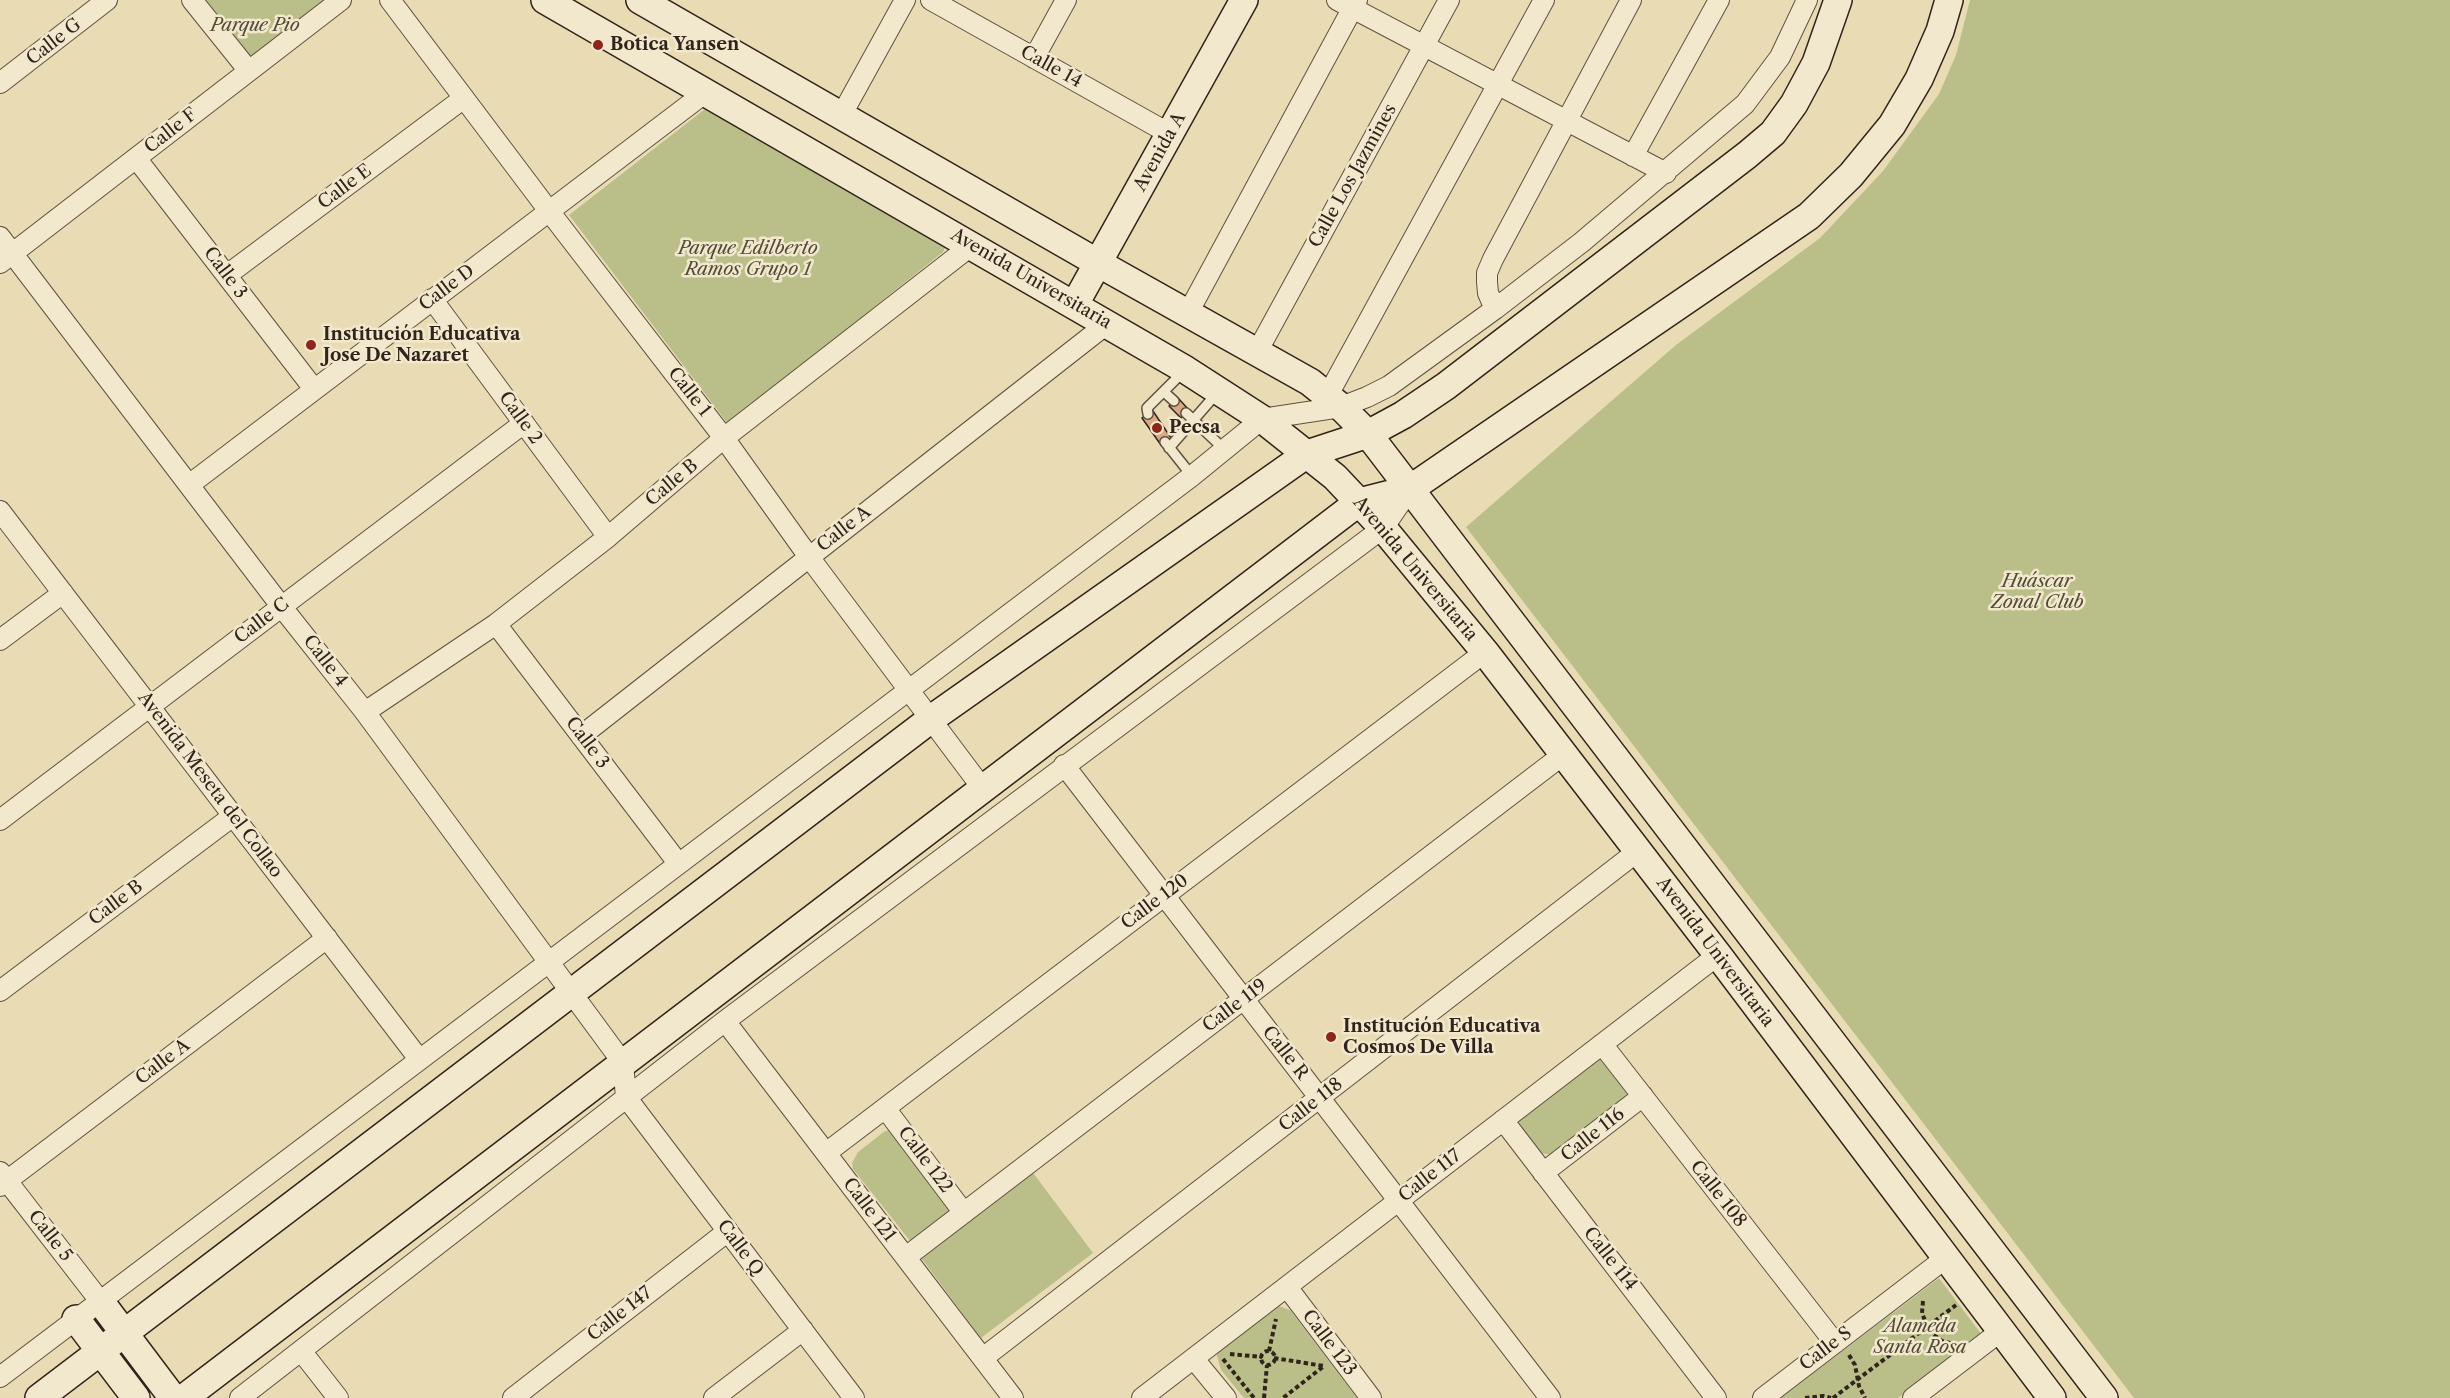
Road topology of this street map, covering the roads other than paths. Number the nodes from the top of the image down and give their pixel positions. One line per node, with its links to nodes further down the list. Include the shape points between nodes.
1 (107, 0): 22 (street, Calle G)
2 (192, 0): 21 (street)
3 (341, 0): 21 (street, Calle F)
4 (390, 0): 25 (street, Calle 1)
5 (545, 0): 24 (street, Avenida Universitaria)
6 (640, 0): 26 (street)
7 (905, 0): 26 (street)
8 (931, 0): 20 (street, Calle 14)
9 (1066, 0): 20 (street)
10 (1244, 0): 28 (street, Avenida A)
11 (1449, 0): 19 (street, Calle Los Jazmines)
12 (1544, 0): 23 (street)
13 (1630, 0): 27 (street)
14 (1719, 0): 29 (street)
15 (1807, 0): 31 (street, via 1780,57 1745,104)
16 (1839, 0): 55 (street, via 1816,63 1773,133 1446,386)
17 (1949, 0): 61 (street, via 1919,79 1892,124 1851,175 1809,216)
18 (1349, 3): 19 (street); 41 (street)
19 (1424, 46): 23 (street); 43 (street, Calle Los Jazmines)
20 (1034, 58): 28 (street, Calle 14)
21 (249, 71): 30 (street, Calle F)
22 (0, 83)
23 (1499, 84): 27 (street); 49 (street, via 1440,186)
24 (706, 92): 32 (street, Calle D); 34 (street, Avenida Universitaria)
25 (464, 98): 32 (street, Calle 1); 37 (street, Calle E)
26 (842, 116): 36 (street)
27 (1565, 120): 29 (street); 40 (street, via 1487,273 1488,293)
28 (1170, 134): 36 (street, Avenida A)
29 (1633, 156): 31 (street)
30 (136, 158): 35 (street, Calle F); 37 (street, Calle 3)
31 (1666, 172): 40 (street)
32 (549, 211): 38 (street, Calle D); 56 (street, Calle 1)
33 (0, 237): 35 (street, Calle 4)
34 (972, 245): 39 (street, Avenida Universitaria); 56 (street, Calle B)
35 (6, 258): 60 (street, Calle 4)
36 (1098, 263): 39 (street, Avenida A); 41 (street)
37 (227, 275): 45 (street, Calle 3)
38 (432, 299): 45 (street, Calle D); 54 (street, Calle 2)
39 (1075, 304): 42 (street, Avenida Universitaria)
40 (1495, 309): 49 (street, via 1389,386)
41 (1188, 314): 43 (street)
42 (1108, 323): 44 (street, Avenida Universitaria); 66 (street, Calle A)
43 (1257, 352): 49 (street, via 1310,381)
44 (1186, 370): 46 (street, Avenida Universitaria); 47 (lane)
45 (314, 389): 60 (street, Calle D)
46 (1218, 391): 52 (street, Avenida Universitaria); 53 (lane)
47 (1164, 392): 48 (lane); 51 (lane, via 1147,408)
48 (1174, 401)
49 (1334, 401): 52 (street); 55 (street)
50 (1186, 413): 53 (lane)
51 (1148, 414)
52 (1262, 419): 57 (street); 58 (street, Avenida Universitaria)
53 (1194, 420): 57 (lane); 59 (lane, via 1167,445)
54 (524, 423): 65 (street, Calle 2); 68 (street, Calle C)
55 (1368, 434): 58 (street); 61 (street)
56 (724, 438): 65 (street, Calle B); 66 (street, Calle 1)
57 (1225, 450): 59 (street)
58 (1307, 454): 62 (street, Avenida Universitaria); 75 (street)
59 (1192, 476): 72 (street)
60 (189, 484): 68 (street, Calle 4)
61 (1410, 489): 62 (street); 64 (street); 138 (street)
62 (1359, 502): 64 (street, Avenida Universitaria); 79 (street)
63 (0, 511): 67 (street, Avenida Meseta del Collao)
64 (1383, 528): 71 (street, Avenida Universitaria); 78 (street)
65 (608, 537): 69 (street, Calle B)
66 (809, 557): 72 (street, Calle 1); 76 (street, Calle A)
67 (63, 593): 70 (street); 73 (street, Avenida Meseta del Collao)
68 (281, 606): 73 (street, Calle C); 74 (street, Calle 4)
69 (496, 624): 74 (street, Calle B); 76 (street, Calle 3)
70 (0, 640)
71 (1485, 652): 77 (street, Avenida Universitaria); 84 (street, Calle 120)
72 (908, 689): 75 (street, Calle 1); 83 (street)
73 (149, 706): 80 (street, Avenida Meseta del Collao); 81 (street, Calle C)
74 (365, 712): 87 (street, Calle 4)
75 (931, 719): 79 (street, Calle 1); 89 (street)
76 (581, 736): 83 (street, Calle 3)
77 (1564, 754): 82 (street, Avenida Universitaria); 90 (street, Calle 119)
78 (1064, 765): 84 (street, Calle R); 91 (street)
79 (983, 789): 94 (street)
80 (233, 816): 85 (street, Avenida Meseta del Collao); 88 (street, Calle B)
81 (0, 820)
82 (1638, 851): 86 (street, Avenida Universitaria); 97 (street, Calle 118)
83 (678, 863): 87 (street)
84 (1164, 896): 90 (street, Calle R); 98 (street, Calle 120)
85 (327, 938): 93 (street, Avenida Meseta del Collao); 102 (street, Calle A)
86 (1718, 955): 92 (street, Calle 117); 107 (street, Avenida Universitaria)
87 (547, 962): 89 (street, Calle 4); 93 (street)
88 (0, 991)
89 (571, 993): 94 (street, Calle 4); 113 (street)
90 (1244, 999): 97 (street, Calle R); 104 (street, Calle 119)
91 (725, 1022): 96 (street); 100 (street, Calle 121)
92 (1602, 1044): 95 (street, Calle 108); 99 (street, Calle 117)
93 (419, 1059): 109 (street)
94 (623, 1063): 96 (street, Calle 4); 123 (street)
95 (1643, 1096): 101 (street, Calle 116); 116 (street, Calle 108)
96 (627, 1097): 105 (street, Calle Q); 115 (street)
97 (1319, 1098): 103 (street, Calle R); 117 (street, Calle 118)
98 (885, 1108): 100 (street, Calle 120); 104 (street, Calle 122)
99 (1503, 1120): 101 (street, Calle 114); 103 (street, Calle 117)
100 (826, 1153): 106 (street, Calle 121)
101 (1543, 1173): 134 (street, Calle 114)
102 (2, 1180): 109 (street, Calle 5)
103 (1398, 1201): 108 (street, Calle 117); 133 (street, Calle R)
104 (964, 1213): 106 (street, Calle 119)
105 (728, 1231): 111 (street, Calle Q); 126 (street, Calle 147)
106 (906, 1257): 117 (street, Calle 121)
107 (1947, 1257): 112 (street, Avenida Universitaria); 116 (street, Calle S)
108 (1287, 1287): 118 (street, Calle 117); 132 (street, Calle 123)
109 (100, 1301): 110 (street); 113 (street)
110 (76, 1319): 114 (street); 119 (street)
111 (802, 1330): 127 (street); 128 (street, Calle Q)
112 (2001, 1331): 136 (street); 137 (street, Avenida Universitaria)
113 (124, 1333): 114 (street); 122 (street)
114 (101, 1351): 120 (street); 121 (street)
115 (302, 1352): 124 (street); 125 (street)
116 (1841, 1352): 135 (street, Calle S)
117 (983, 1358): 129 (street, Calle 121)
118 (1194, 1359): 130 (street, Calle 117); 131 (street)
119 (0, 1377)
120 (39, 1398)
121 (136, 1398)
122 (173, 1398)
123 (184, 1398)
124 (240, 1398)
125 (338, 1398)
126 (513, 1398)
127 (714, 1398)
128 (854, 1398)
129 (1013, 1398)
130 (1142, 1398)
131 (1226, 1398)
132 (1371, 1398)
133 (1550, 1398)
134 (1716, 1398)
135 (1763, 1398)
136 (1913, 1398)
137 (2052, 1398)
138 (2104, 1398)

